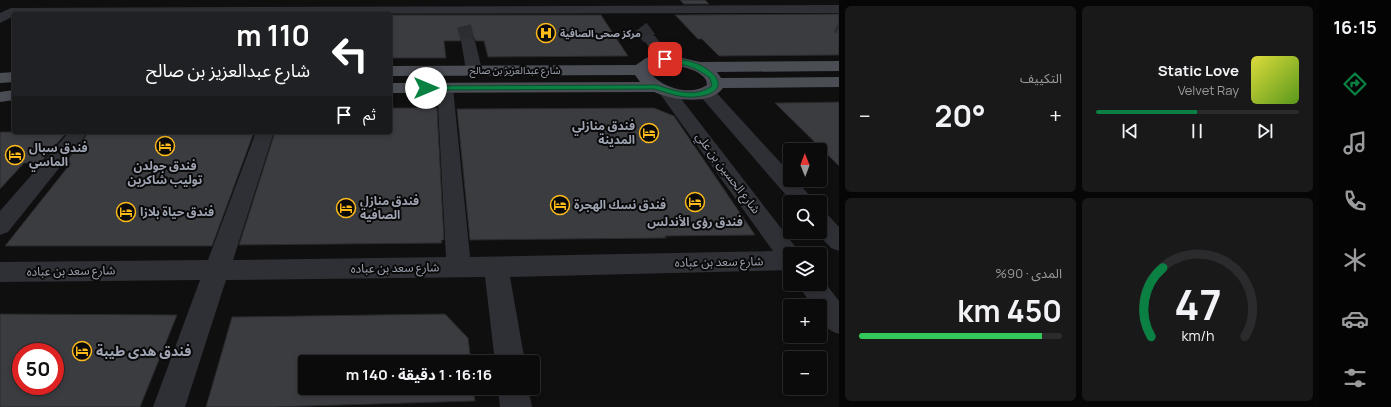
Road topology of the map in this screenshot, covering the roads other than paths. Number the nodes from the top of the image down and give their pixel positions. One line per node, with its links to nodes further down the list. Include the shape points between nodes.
1 (35, 0): 8 (street)
2 (93, 0): 9 (street)
3 (798, 0): 5 (street)
4 (623, 5): 5 (street); 7 (street); 12 (street)
5 (811, 9): 6 (street); 13 (street)
6 (839, 9)
7 (461, 10): 10 (street)
8 (18, 12): 11 (street, via 11,12)
9 (78, 12)
10 (288, 12)
11 (0, 19)
12 (636, 21)
13 (830, 22)
14 (650, 40): 16 (street)
15 (468, 41): 19 (street)
16 (665, 59): 18 (main road); 20 (main road, via 648,62)
17 (839, 66): 18 (main road)
18 (699, 67): 27 (main road, via 713,77)
19 (474, 70): 20 (main road, شارع عبدالعزيز بن صالح); 21 (main road, شارع عبدالعزيز بن صالح)
20 (641, 70): 28 (main road, via 642,75)
21 (392, 71)
22 (12, 77): 23 (main road)
23 (0, 78)
24 (839, 82): 27 (main road, شارع عبدالعزيز بن صالح)
25 (392, 88): 26 (main road, شارع عبدالعزيز بن صالح)
26 (445, 88): 28 (main road, شارع عبدالعزيز بن صالح); 40 (street)
27 (712, 88): 28 (main road, شارع عبدالعزيز بن صالح, via 693,95); 33 (street)
28 (661, 89): 37 (street, شارع الحسين بن علي)
29 (12, 96): 30 (main road)
30 (0, 97)
31 (78, 134): 34 (street)
32 (264, 134): 41 (street)
33 (798, 195)
34 (0, 226)
35 (827, 229): 36 (street)
36 (839, 242)
37 (783, 247)
38 (783, 260): 39 (street, شارع سعد بن عباده)
39 (496, 267): 40 (street, شارع سعد بن عباده); 45 (street)
40 (459, 268): 41 (street, شارع سعد بن عباده)
41 (216, 270): 42 (street, شارع سعد بن عباده); 47 (street)
42 (0, 272)
43 (816, 291): 44 (street)
44 (839, 322)
45 (509, 355)
46 (514, 395): 48 (street)
47 (169, 407)
48 (516, 407)

